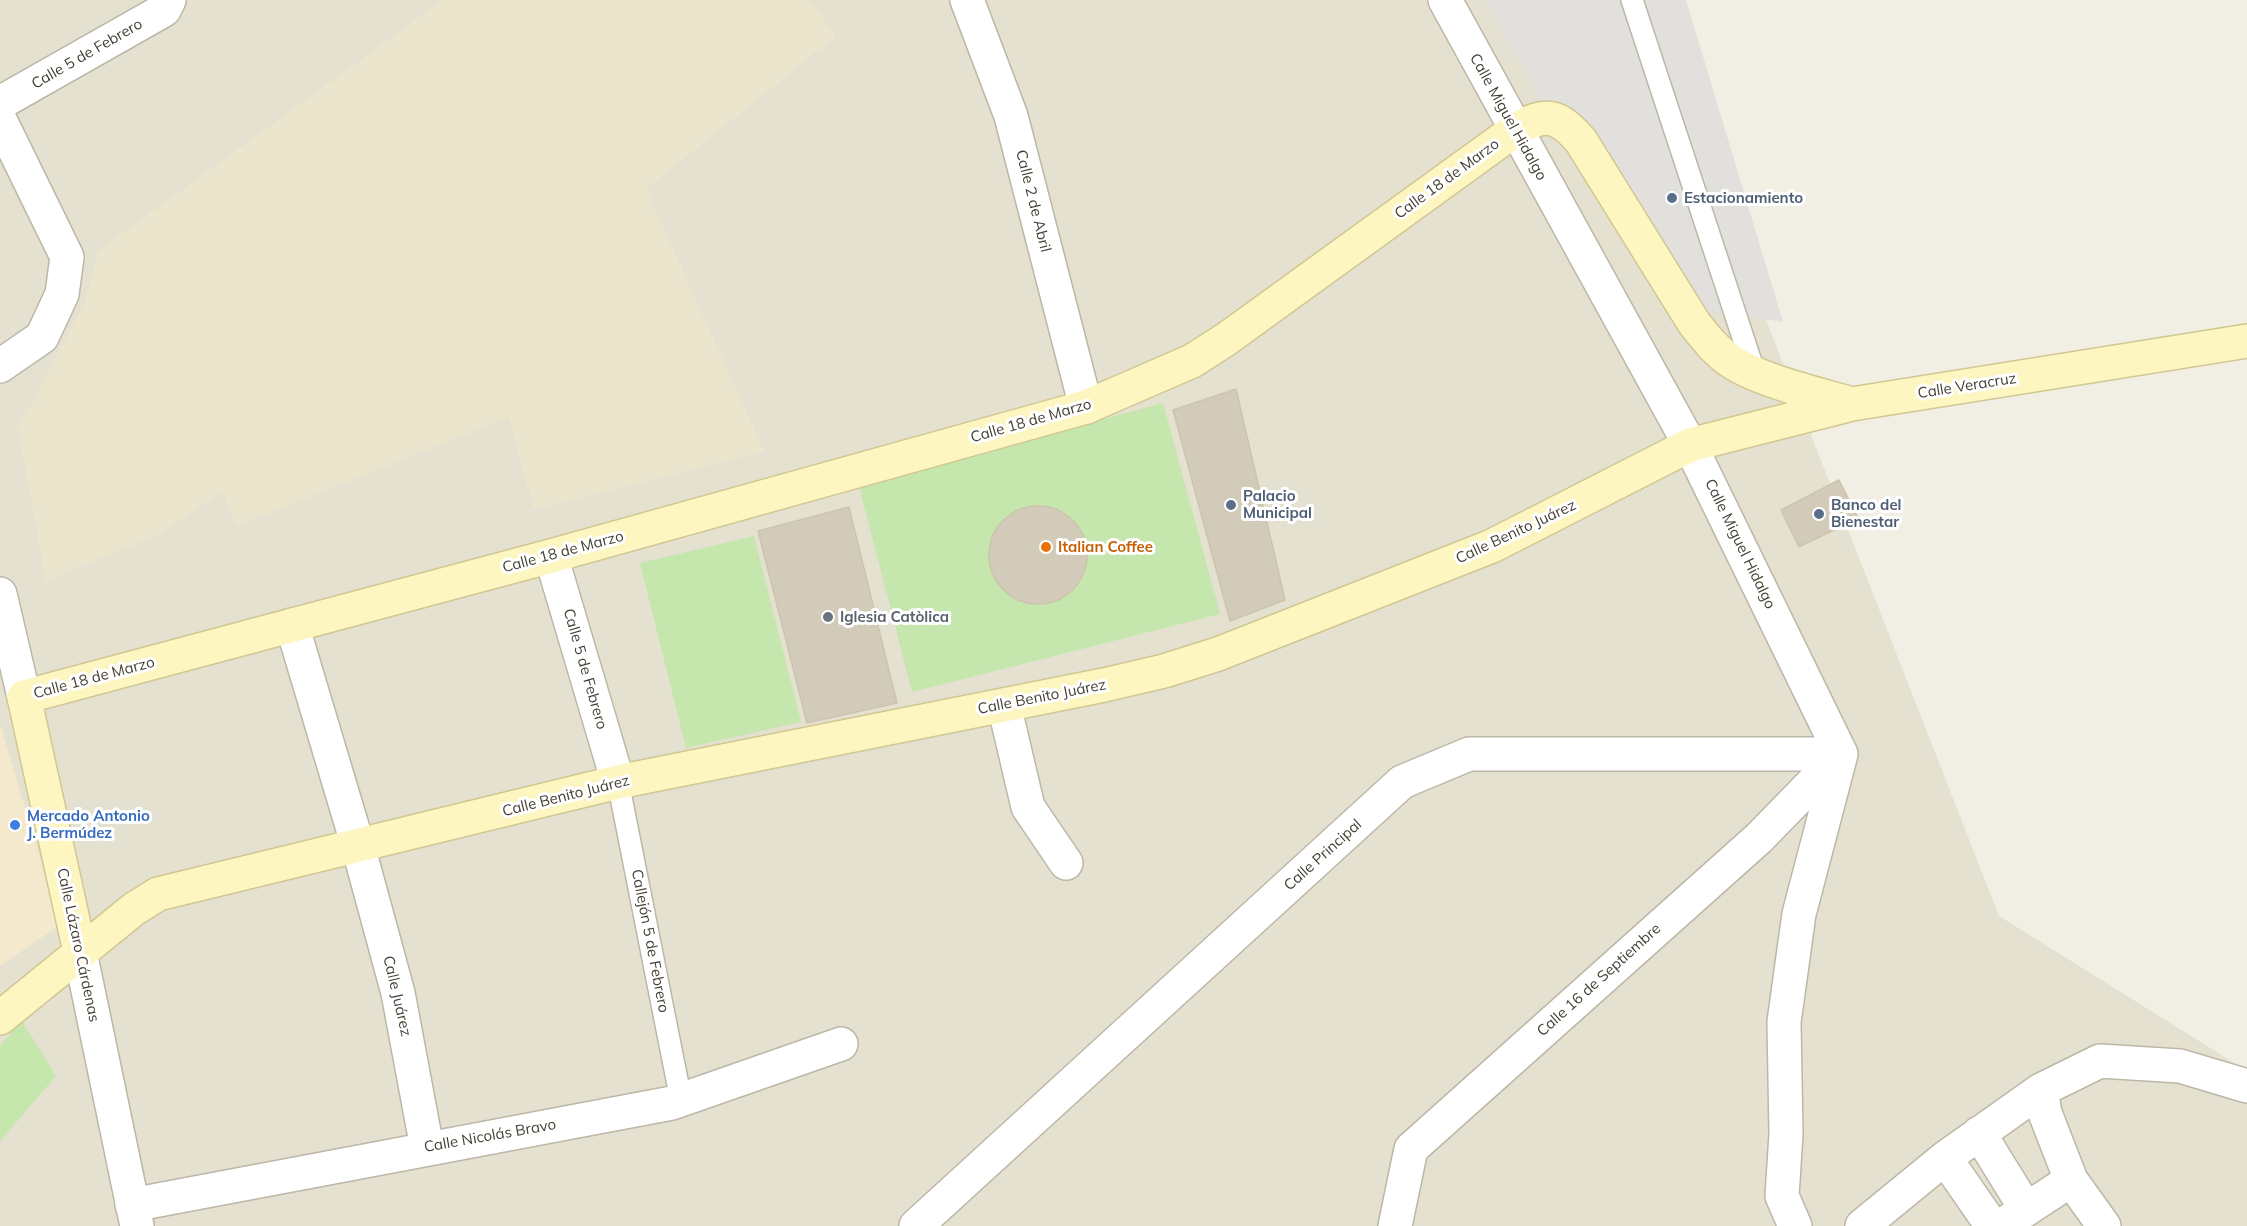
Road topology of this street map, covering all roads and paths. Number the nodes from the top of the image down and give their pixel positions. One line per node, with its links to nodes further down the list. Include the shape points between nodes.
1 (169, 0): 5 (street, Calle 5 de Febrero, via 164,10)
2 (967, 0): 12 (street, Calle 2 de Abril, via 1011,116)
3 (1445, 0): 7 (street, Calle Miguel Hidalgo)
4 (1632, 0): 10 (lane)
5 (0, 103)
6 (0, 120): 9 (street, via 67,257 62,294 42,337)
7 (1515, 130): 10 (main road, Calle 18 de Marzo, via 1540,118 1568,125 1694,323 1731,362); 12 (main road, Calle 18 de Marzo, via 1225,340 1192,361); 13 (street, Calle Miguel Hidalgo)
8 (2247, 341): 11 (main road, Calle Veracruz)
9 (0, 366)
10 (1755, 374): 11 (main road, Calle 18 de Marzo)
11 (1852, 404): 13 (main road, Calle Veracruz)
12 (1086, 406): 14 (main road, Calle 18 de Marzo)
13 (1690, 445): 18 (main road, Calle Benito Juárez, via 1492,546 1218,654 1154,674); 19 (street, Calle Miguel Hidalgo)
14 (551, 556): 16 (main road, Calle 18 de Marzo); 20 (street, Calle 5 de Febrero)
15 (2, 610): 17 (street, Calle Lázaro Cárdenas)
16 (292, 625): 17 (main road, Calle 18 de Marzo); 21 (street)
17 (24, 697): 23 (main road, Calle Lázaro Cárdenas)
18 (1004, 705): 20 (main road, Calle Benito Juárez); 22 (street, via 1028,807)
19 (1841, 754): 35 (street, Calle Principal, via 1469,754 1402,782); 36 (street, Calle 16 de Septiembre, via 1759,838 1411,1149); 37 (street, via 1799,914 1784,1022 1786,1134 1782,1196)
20 (618, 783): 21 (main road, Calle Benito Juárez); 28 (lane, Callejón 5 de Febrero)
21 (358, 846): 23 (main road, Calle Benito Juárez, via 158,894); 30 (street, Calle Juárez, via 398,993)
22 (1066, 863)
23 (80, 952): 24 (main road, Calle Benito Juárez); 33 (street, Calle Lázaro Cárdenas)
24 (0, 1018)
25 (841, 1044): 28 (street, Calle Nicolás Bravo)
26 (2247, 1086): 27 (street, via 2180,1066 2100,1061)
27 (2041, 1090): 29 (street); 32 (street, via 2045,1113)
28 (681, 1100): 30 (street, Calle Nicolás Bravo)
29 (1979, 1133): 31 (street); 34 (street)
30 (427, 1148): 33 (street, Calle Nicolás Bravo)
31 (1945, 1158): 38 (street); 39 (street)
32 (2071, 1180): 34 (street); 40 (street)
33 (134, 1215)
34 (2013, 1217)
35 (916, 1226)
36 (1395, 1226)
37 (1796, 1226)
38 (1862, 1226)
39 (1992, 1226)
40 (2104, 1226)

